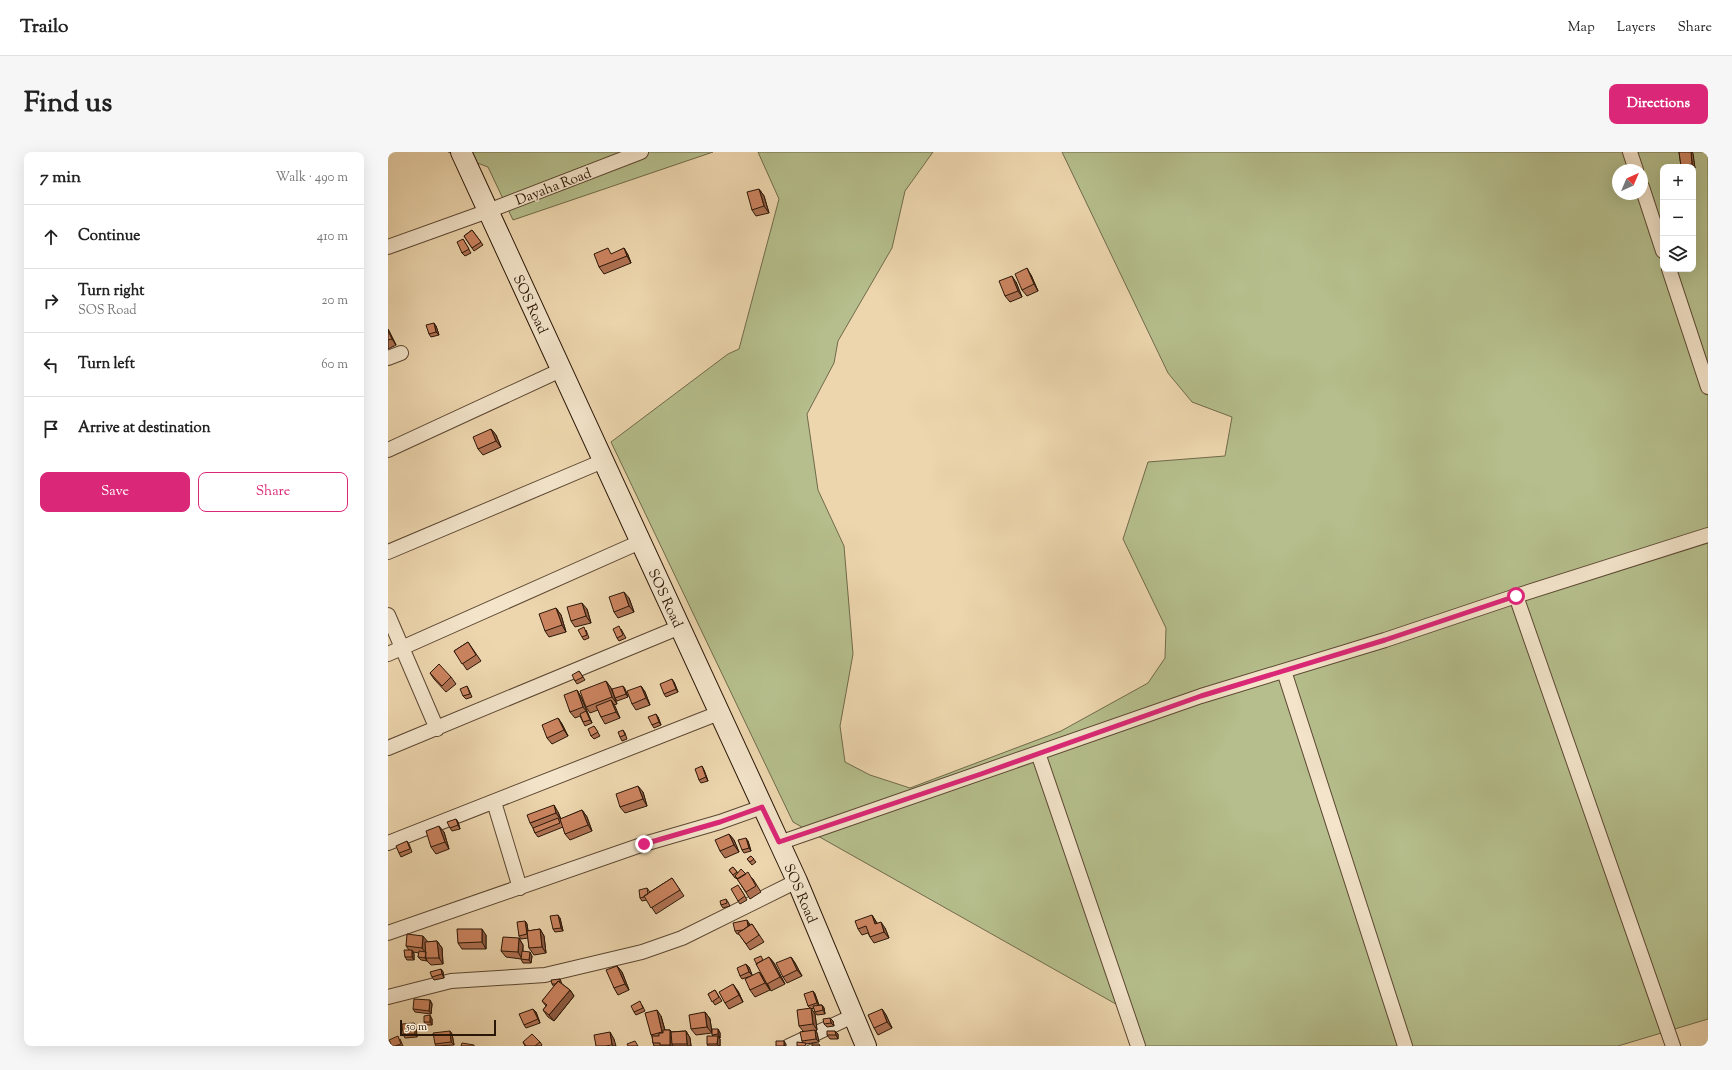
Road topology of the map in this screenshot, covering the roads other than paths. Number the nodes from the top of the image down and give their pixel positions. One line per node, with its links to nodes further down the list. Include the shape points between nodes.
1 (461, 152): 6 (street, SOS Road)
2 (641, 152): 6 (street, Dayaha Road)
3 (1630, 152): 4 (street)
4 (1634, 164)
5 (1646, 200): 7 (street)
6 (488, 211): 8 (street, Dayaha Road); 10 (street, SOS Road)
7 (1660, 242)
8 (388, 247)
9 (1670, 272): 11 (street)
10 (561, 370): 12 (street); 13 (street, SOS Road)
11 (1708, 387)
12 (388, 450)
13 (603, 461): 15 (street, SOS Road); 16 (street)
14 (1708, 535): 17 (street)
15 (640, 542): 19 (street, SOS Road); 20 (street)
16 (388, 552)
17 (1516, 596): 22 (street); 40 (street)
18 (388, 615): 20 (street)
19 (680, 627): 23 (street, SOS Road); 24 (street)
20 (402, 648): 21 (street); 24 (street)
21 (388, 654)
22 (1284, 671): 26 (street, via 1201,696); 39 (street)
23 (719, 713): 27 (street); 28 (street, SOS Road)
24 (437, 729): 25 (street)
25 (388, 748)
26 (1038, 753): 29 (street); 38 (street)
27 (494, 802): 30 (street); 32 (street)
28 (762, 807): 29 (street, SOS Road); 32 (street, via 644,844)
29 (779, 842): 31 (street, SOS Road)
30 (388, 843)
31 (797, 881): 34 (street, via 682,938 642,952 545,975 451,981); 35 (street, SOS Road)
32 (520, 888): 33 (street)
33 (388, 933)
34 (388, 997)
35 (853, 1016): 36 (street); 37 (street, SOS Road)
36 (789, 1046)
37 (866, 1046)
38 (1138, 1046)
39 (1405, 1046)
40 (1673, 1046)

